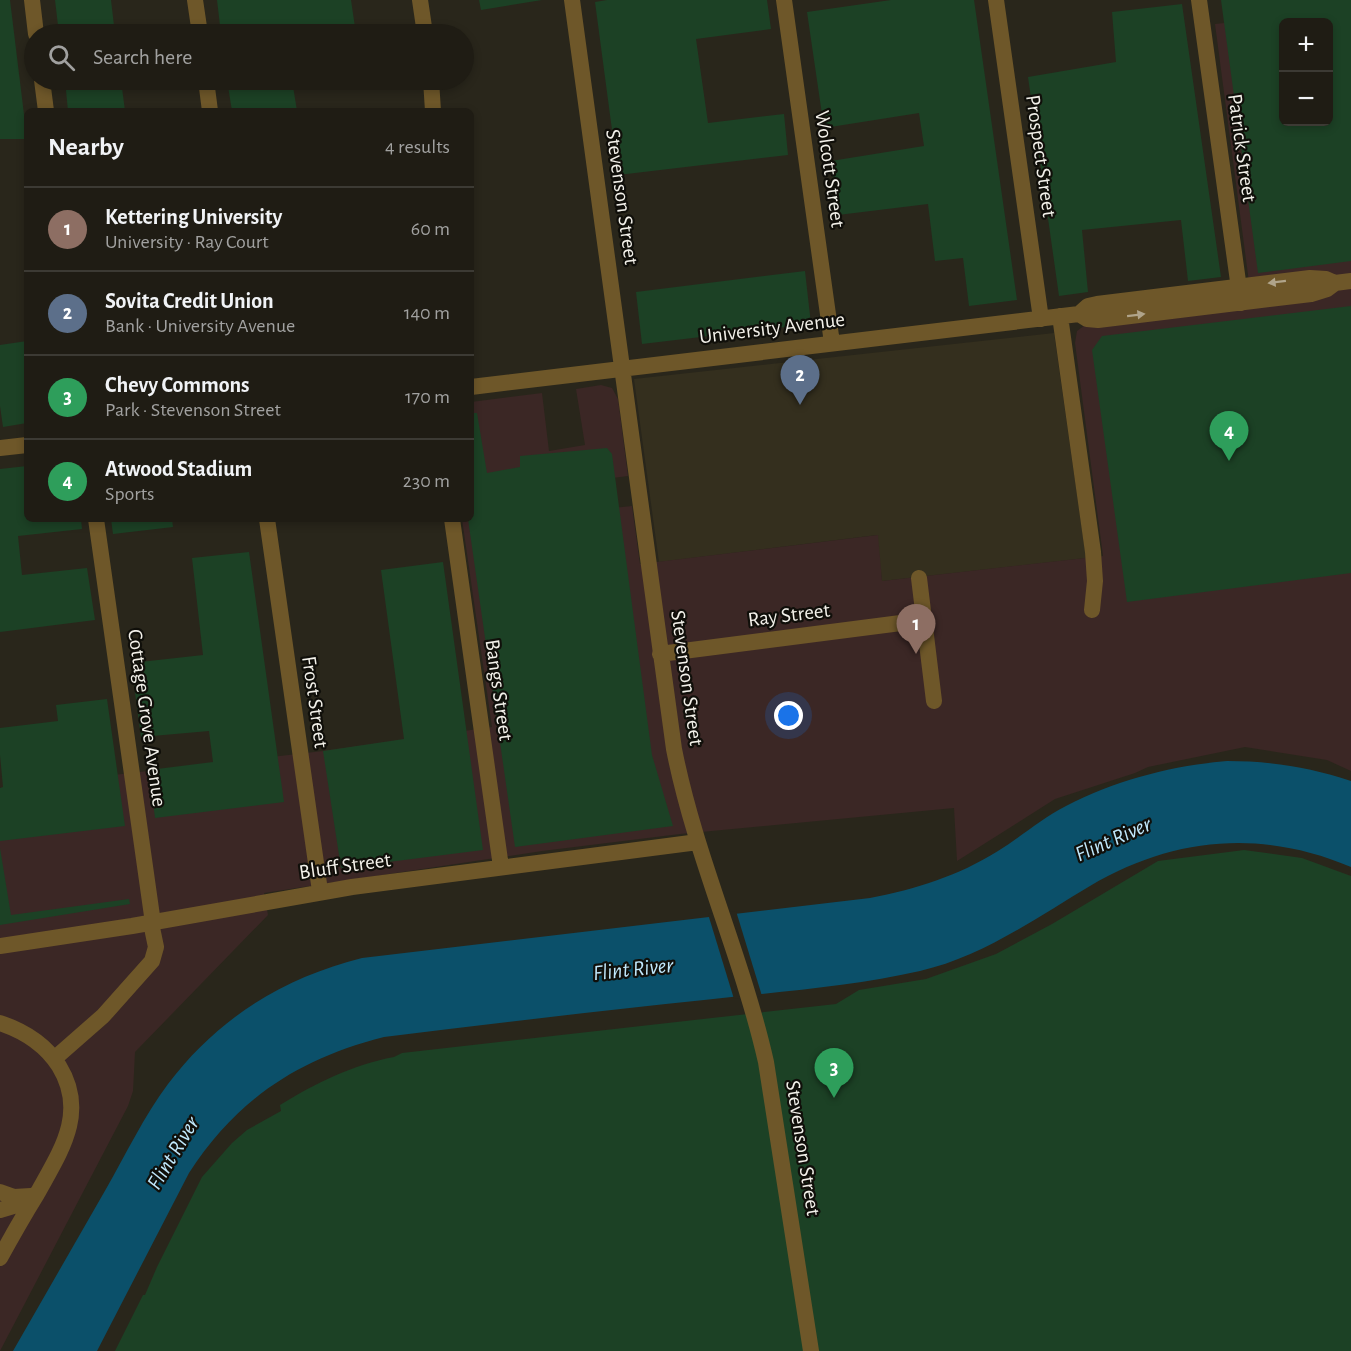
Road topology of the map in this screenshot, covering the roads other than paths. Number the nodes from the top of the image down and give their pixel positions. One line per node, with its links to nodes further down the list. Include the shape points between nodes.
1 (32, 0): 8 (street)
2 (195, 0): 9 (street)
3 (420, 0): 10 (street)
4 (572, 0): 22 (street, Stevenson Street)
5 (784, 0): 21 (street, Wolcott Street)
6 (996, 0): 20 (street, Prospect Street)
7 (1199, 0): 18 (street, Patrick Street)
8 (35, 24)
9 (199, 24)
10 (424, 24)
11 (43, 90): 14 (street)
12 (207, 90): 15 (street)
13 (432, 90): 16 (street)
14 (46, 108)
15 (210, 108)
16 (433, 108)
17 (1343, 282): 18 (street, University Avenue, via 1317,293)
18 (1240, 295): 19 (street, University Avenue, via 1098,320 1079,314)
19 (1060, 316): 20 (street, University Avenue); 30 (street, via 1094,568)
20 (1041, 319): 21 (street, University Avenue)
21 (832, 343): 22 (street, University Avenue)
22 (621, 369): 23 (street, University Avenue); 32 (street, Stevenson Street)
23 (474, 387)
24 (24, 445): 25 (street)
25 (0, 448)
26 (96, 522): 37 (street, Cottage Grove Avenue)
27 (267, 522): 36 (street, Frost Street)
28 (452, 522): 35 (street, Bangs Street)
29 (919, 578): 31 (street)
30 (1092, 610)
31 (924, 620): 32 (street, Ray Street); 33 (street)
32 (660, 654): 34 (street, Stevenson Street, via 678,771)
33 (934, 701)
34 (698, 842): 35 (street, Bluff Street); 45 (street, Stevenson Street, via 770,1076)
35 (501, 867): 36 (street, Bluff Street)
36 (320, 891): 37 (street, Bluff Street)
37 (152, 923): 38 (street, Bluff Street); 40 (street, Cottage Grove Avenue, via 156,947 152,961 103,1016)
38 (0, 946)
39 (0, 1023): 40 (street, via 34,1039)
40 (54, 1059): 42 (street, via 70,1090 71,1120 62,1149)
41 (0, 1192): 42 (street, via 21,1198)
42 (37, 1193): 43 (street); 44 (street)
43 (0, 1210)
44 (0, 1258)
45 (811, 1351)

